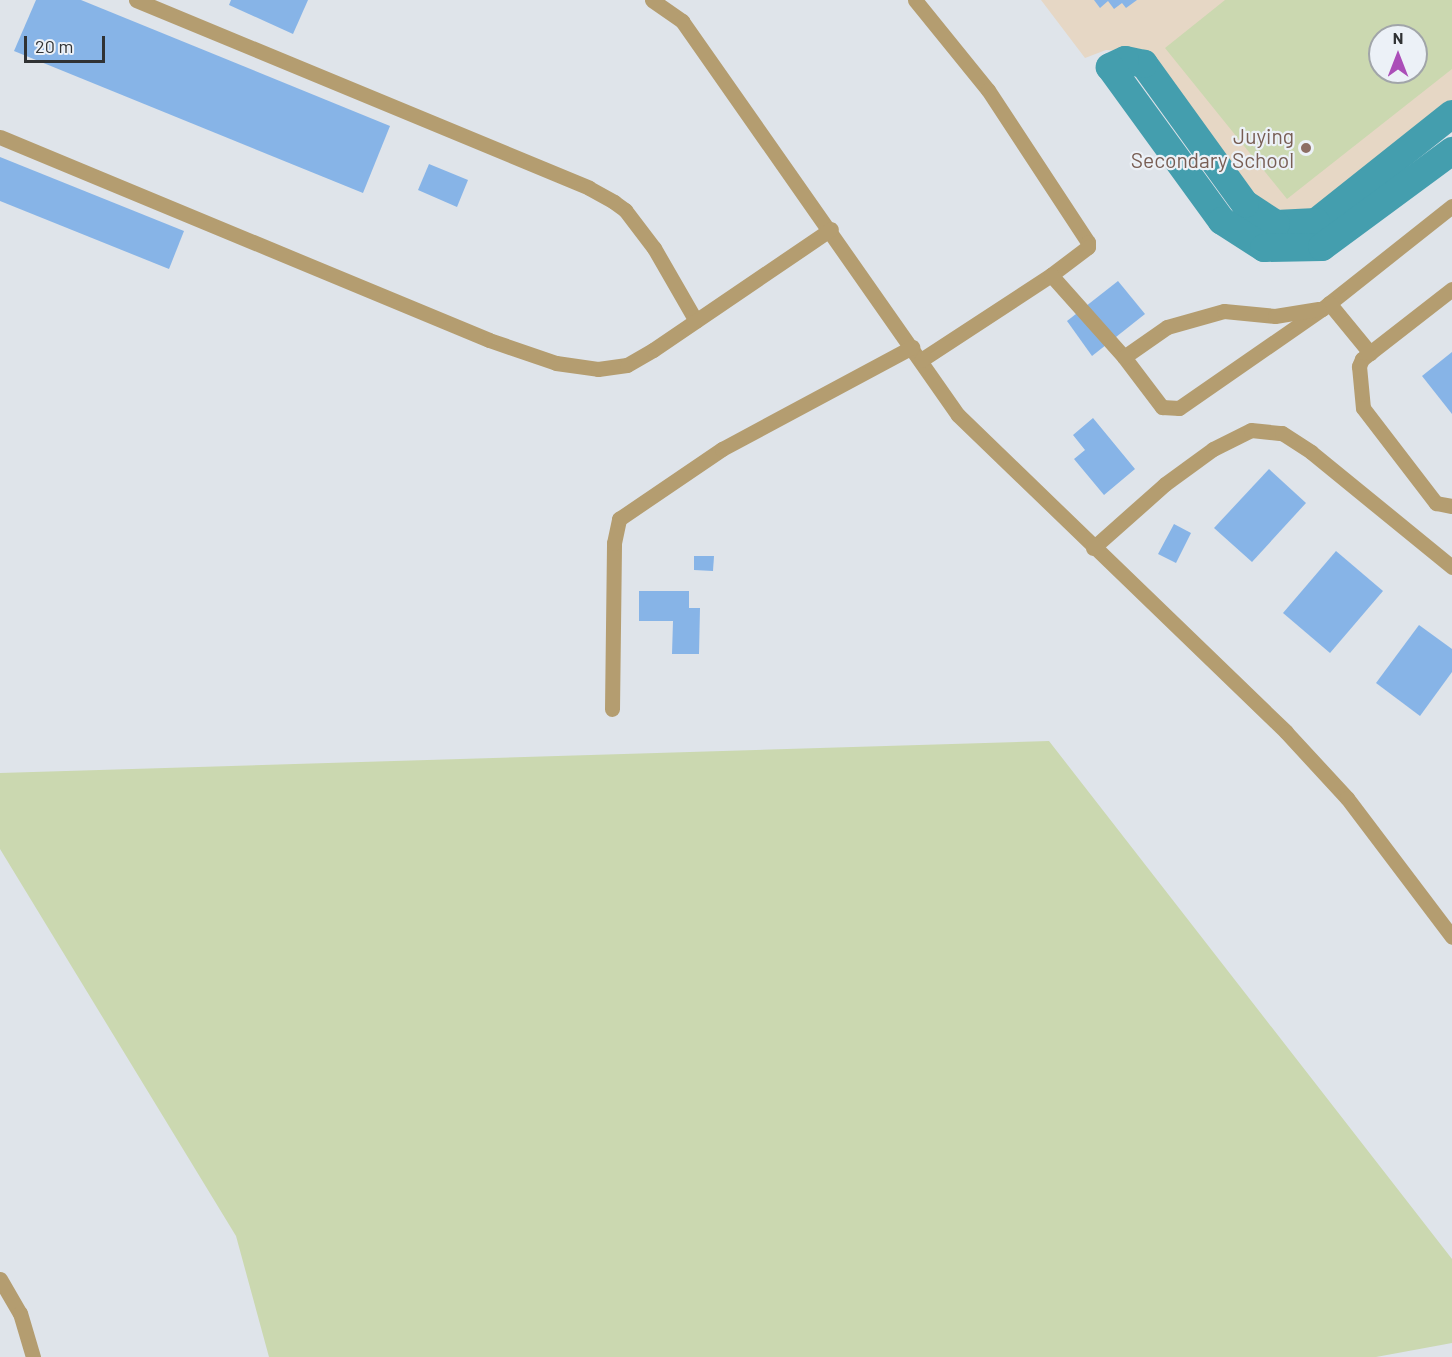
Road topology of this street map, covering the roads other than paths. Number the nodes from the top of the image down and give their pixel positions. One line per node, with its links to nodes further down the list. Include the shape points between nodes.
1 (136, 0): 10 (lane, via 589,188 625,210 654,248)
2 (652, 0): 6 (lane, via 682,21)
3 (915, 0): 7 (lane, via 988,90 1088,237 1088,248)
4 (0, 137): 10 (lane, via 489,340 556,363 598,369 627,365)
5 (1452, 206): 9 (lane)
6 (831, 229): 10 (lane); 12 (lane)
7 (1051, 275): 12 (lane); 13 (lane)
8 (1452, 289): 11 (lane)
9 (1326, 306): 11 (lane); 13 (lane, via 1275,316 1224,311 1167,327); 13 (lane, via 1179,408 1162,407)
10 (696, 321)
11 (1370, 353): 14 (lane, via 1359,366 1363,408 1436,503)
12 (916, 354): 15 (lane, via 958,415); 17 (lane, via 722,449 620,519 615,543)
13 (1124, 357)
14 (1449, 507)
15 (1093, 548): 16 (lane, via 1165,484 1214,449 1251,430 1282,433 1311,452); 18 (lane, via 1294,741 1347,798)
16 (1452, 567)
17 (612, 709)
18 (1452, 937)
19 (2, 1285): 20 (lane, via 20,1314)
20 (33, 1357)

